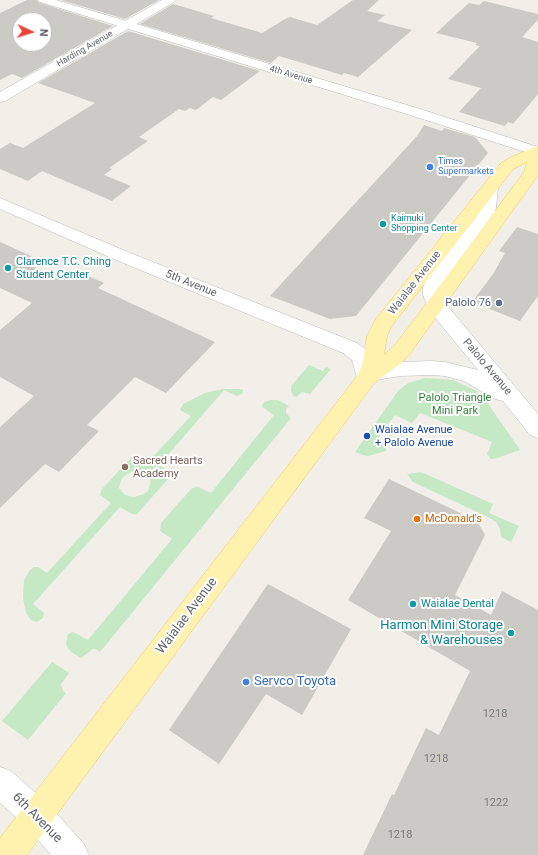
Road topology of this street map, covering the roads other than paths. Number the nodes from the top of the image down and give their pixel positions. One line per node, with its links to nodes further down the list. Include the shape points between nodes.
1 (44, 0): 3 (street, 4th Avenue)
2 (170, 0): 3 (street, Harding Avenue)
3 (127, 25): 4 (street, Harding Avenue); 5 (street, 4th Avenue)
4 (0, 98)
5 (538, 152): 6 (main road, Waialae Avenue, via 510,163); 8 (main road, Waialae Avenue, via 532,172)
6 (490, 188): 8 (street, via 485,217 432,287); 9 (main road, Waialae Avenue, via 382,324 377,336)
7 (0, 204): 9 (street, 5th Avenue, via 350,348 361,356)
8 (436, 306): 9 (main road, Waialae Avenue, via 402,350); 10 (street, Palolo Avenue)
9 (371, 375): 10 (street, via 400,369 453,370 482,380); 13 (main road, Waialae Avenue)
10 (519, 406): 11 (street, Palolo Avenue)
11 (538, 429)
12 (0, 782): 13 (street, 6th Avenue)
13 (37, 816): 14 (main road, Waialae Avenue); 15 (street, 6th Avenue)
14 (7, 855)
15 (73, 855)

